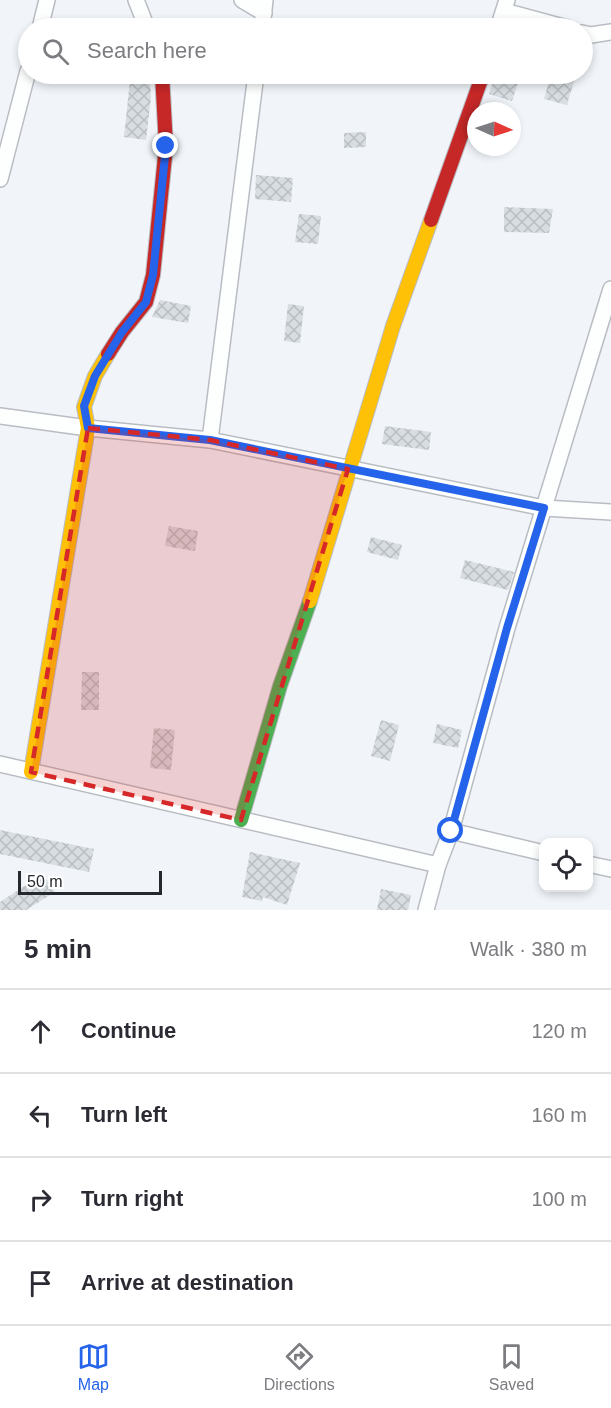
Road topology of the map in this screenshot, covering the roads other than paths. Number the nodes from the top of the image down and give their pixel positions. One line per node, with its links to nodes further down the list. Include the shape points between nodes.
1 (47, 0): 6 (street)
2 (136, 0): 7 (street)
3 (242, 0): 4 (street)
4 (264, 6)
5 (506, 6): 8 (street)
6 (42, 18)
7 (143, 18)
8 (539, 18)
9 (611, 32): 10 (street)
10 (593, 35)
11 (25, 84): 15 (street)
12 (163, 84): 18 (street, via 166,146 153,275 146,302 95,376 84,406)
13 (255, 84): 19 (street)
14 (479, 84): 20 (street, via 393,326)
15 (0, 179)
16 (611, 289): 21 (street)
17 (0, 416): 18 (street)
18 (88, 428): 19 (street); 24 (street)
19 (210, 440): 20 (street)
20 (348, 469): 21 (street); 25 (street)
21 (544, 508): 22 (street); 26 (street)
22 (611, 512)
23 (0, 764): 24 (street)
24 (31, 772): 25 (street)
25 (241, 820): 28 (street)
26 (451, 831): 27 (street); 28 (street)
27 (539, 853)
28 (438, 865): 31 (street)
29 (593, 865): 30 (street)
30 (611, 869)
31 (426, 910)

